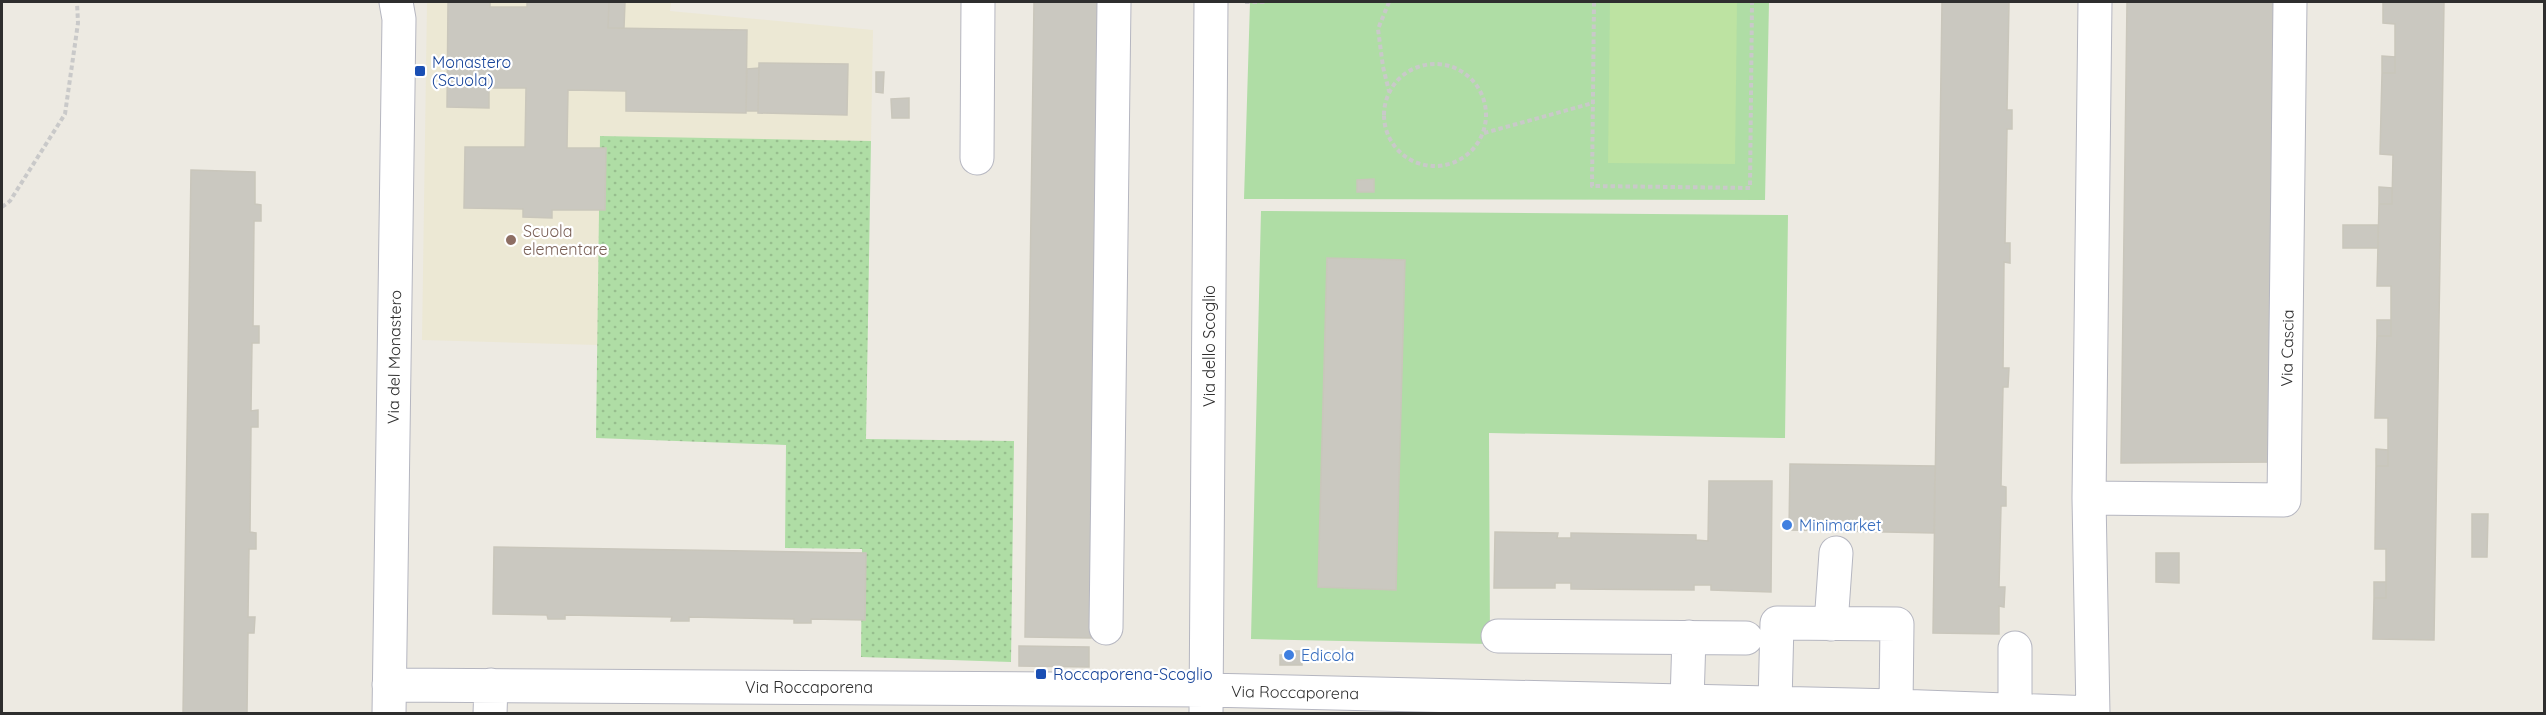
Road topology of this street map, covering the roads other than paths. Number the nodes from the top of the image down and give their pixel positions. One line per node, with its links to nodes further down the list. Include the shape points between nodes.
1 (396, 2): 16 (street, Via del Monastero, via 399,19)
2 (978, 2): 7 (street)
3 (1114, 2): 11 (street)
4 (1211, 2): 19 (street, Via dello Scoglio)
5 (2095, 2): 8 (street)
6 (2290, 2): 8 (street, Via Cascia, via 2284,500)
7 (977, 158)
8 (2090, 498): 24 (street)
9 (1836, 553): 10 (street)
10 (1831, 624): 21 (street, via 1777,623); 22 (street, via 1897,624)
11 (1106, 628)
12 (1498, 636): 13 (street)
13 (1689, 637): 14 (street); 18 (street)
14 (1746, 638)
15 (2015, 648): 23 (street)
16 (389, 699): 17 (street, Via Roccaporena)
17 (490, 699): 19 (street, Via Roccaporena)
18 (1688, 701): 20 (street, Via Roccaporena); 21 (street, Via Roccaporena)
19 (1206, 702): 20 (street, Via Roccaporena)
20 (1328, 703)
21 (1776, 703): 22 (street, Via Roccaporena)
22 (1914, 709): 23 (street, Via Roccaporena)
23 (2015, 710): 24 (street, Via Roccaporena)
24 (2092, 713)

